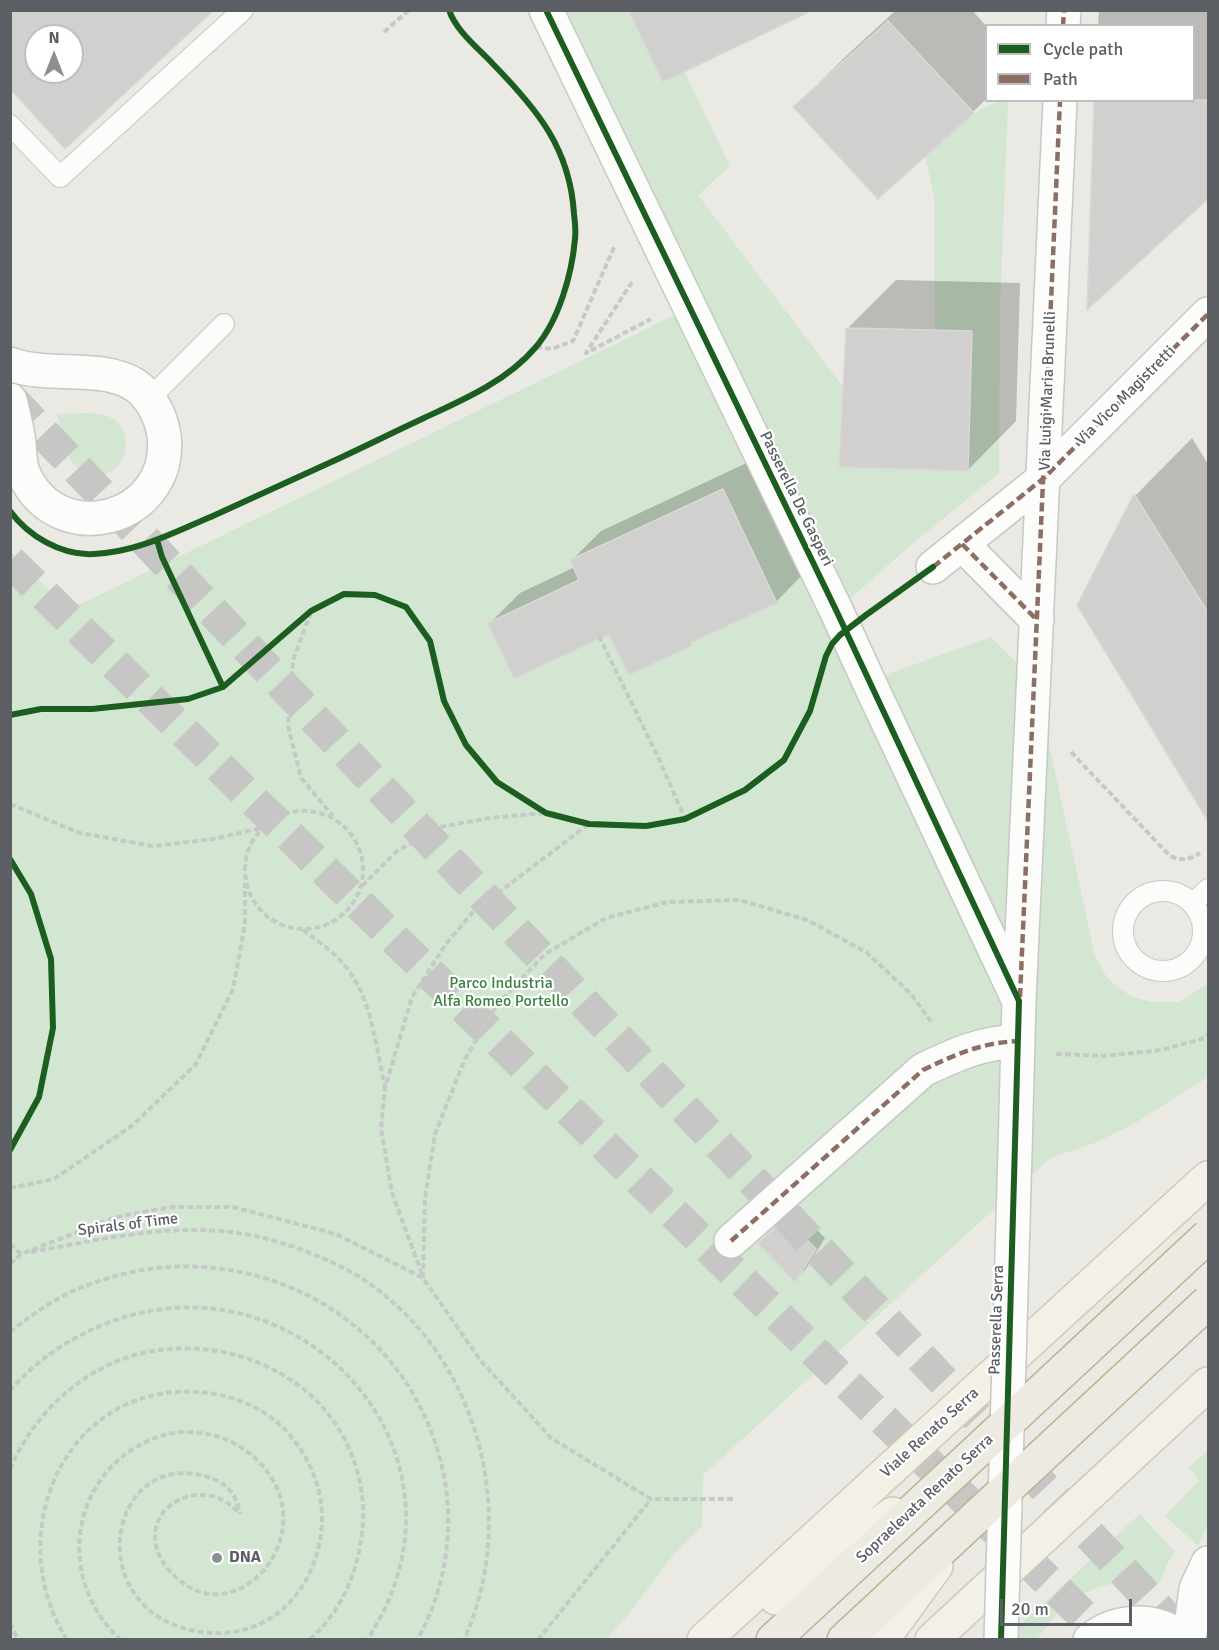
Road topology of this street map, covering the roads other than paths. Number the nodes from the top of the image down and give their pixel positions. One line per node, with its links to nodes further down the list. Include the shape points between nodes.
1 (243, 10): 4 (lane, via 60,177)
2 (546, 10): 16 (street, Passerella De Gasperi, bridge, via 836,610)
3 (1060, 102): 10 (street, Via Luigi Maria Brunelli)
4 (10, 125)
5 (1209, 314): 10 (street, Via Vico Magistretti)
6 (224, 324): 8 (lane)
7 (10, 364): 8 (street, via 25,369 95,372 117,377)
8 (149, 399): 9 (street, via 162,422 165,447 158,477 144,498 124,512 100,519 75,517 53,508 35,492 23,470)
9 (10, 400)
10 (1044, 478): 11 (street, Via Vico Magistretti); 13 (street, Via Luigi Maria Brunelli)
11 (962, 544): 12 (street, Via Vico Magistretti); 13 (street)
12 (933, 567)
13 (1036, 621): 16 (street, Via Luigi Maria Brunelli)
14 (1209, 889): 15 (lane)
15 (1192, 904): 15 (lane, via 1173,893 1160,891 1137,902 1128,912 1124,933 1133,958 1155,970 1174,969 1189,962 1200,948 1203,929)
16 (1019, 1001): 17 (street, Passerella Serra)
17 (1018, 1041): 20 (street, via 992,1042 923,1070); 32 (street, Passerella Serra, bridge)
18 (1209, 1179): 26 (main road, Viale Renato Serra)
19 (1209, 1236): 23 (highway, Sopraelevata Renato Serra, bridge)
20 (730, 1241)
21 (1209, 1302): 24 (highway, bridge)
22 (1209, 1384): 31 (main road)
23 (963, 1464): 27 (main road); 28 (highway, Sopraelevata Renato Serra)
24 (959, 1533): 29 (highway); 30 (main road)
25 (1209, 1563): 35 (street, via 1196,1589)
26 (704, 1640)
27 (718, 1640)
28 (773, 1640)
29 (844, 1640)
30 (882, 1640)
31 (932, 1640)
32 (1001, 1640)
33 (1090, 1640): 34 (street, via 1107,1629 1133,1622 1167,1629)
34 (1183, 1640)
35 (1189, 1640)

